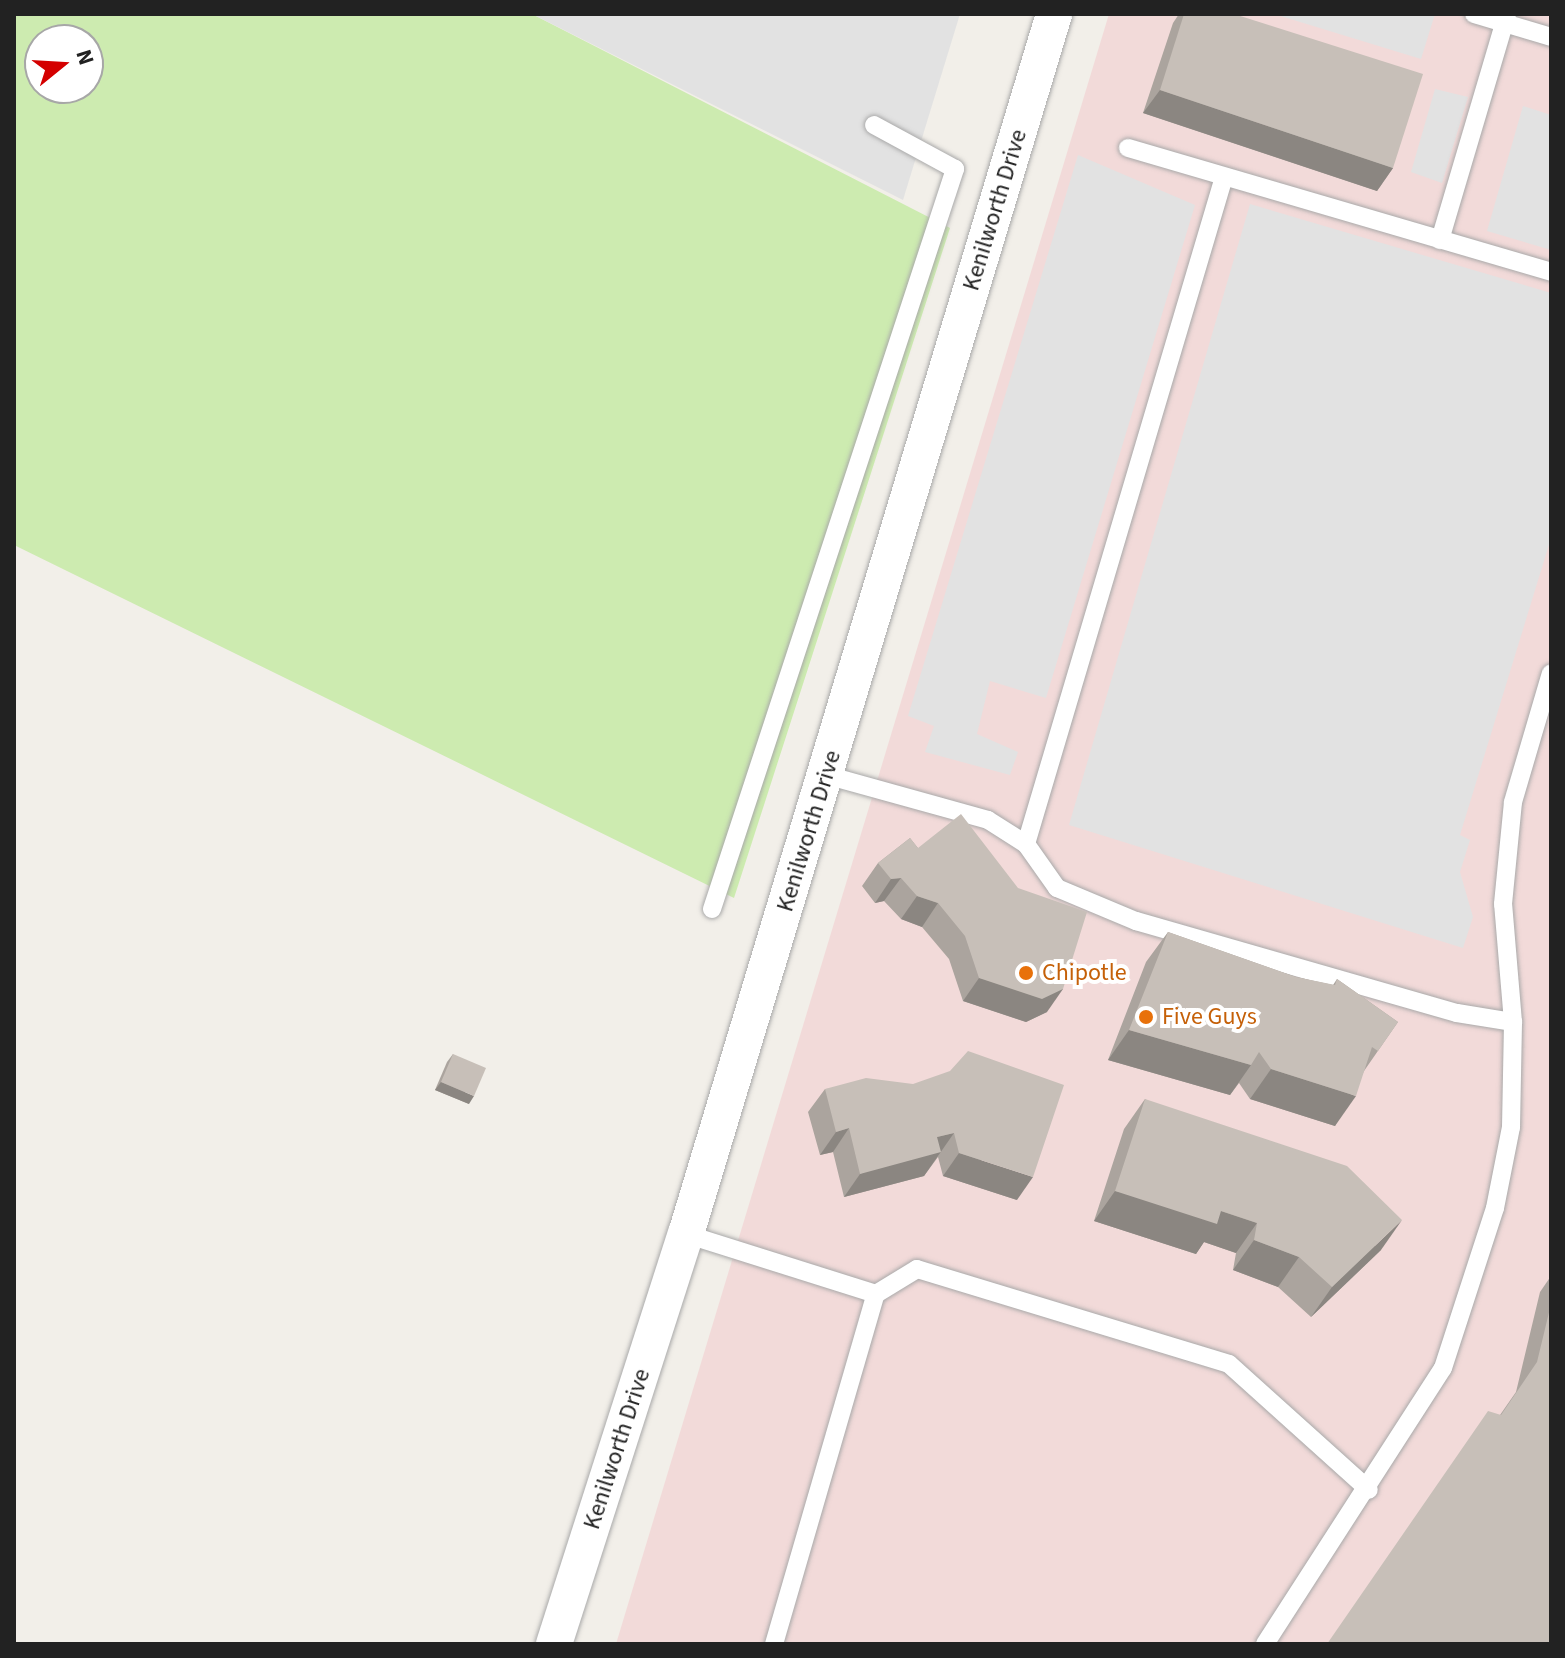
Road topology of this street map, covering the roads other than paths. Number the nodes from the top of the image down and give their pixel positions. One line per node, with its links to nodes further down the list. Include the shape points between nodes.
1 (1054, 14): 11 (street, Kenilworth Drive)
2 (1474, 14): 3 (lane)
3 (1506, 19): 4 (lane); 8 (lane)
4 (1551, 37)
5 (874, 125): 13 (lane, via 955,169)
6 (1128, 148): 7 (lane)
7 (1224, 177): 8 (lane); 12 (lane)
8 (1440, 240): 9 (lane)
9 (1551, 272)
10 (1551, 673): 14 (lane, via 1512,817 1503,904)
11 (826, 775): 12 (lane, via 988,820); 15 (street, Kenilworth Drive)
12 (1026, 844): 14 (lane, via 1057,888 1136,921 1457,1013)
13 (712, 909)
14 (1513, 1022): 17 (lane, via 1511,1127 1495,1208 1443,1368)
15 (686, 1234): 16 (lane); 18 (street, Kenilworth Drive)
16 (876, 1294): 17 (lane, via 917,1269 1229,1364); 19 (lane)
17 (1369, 1490): 20 (lane)
18 (554, 1644)
19 (774, 1644)
20 (1265, 1644)

